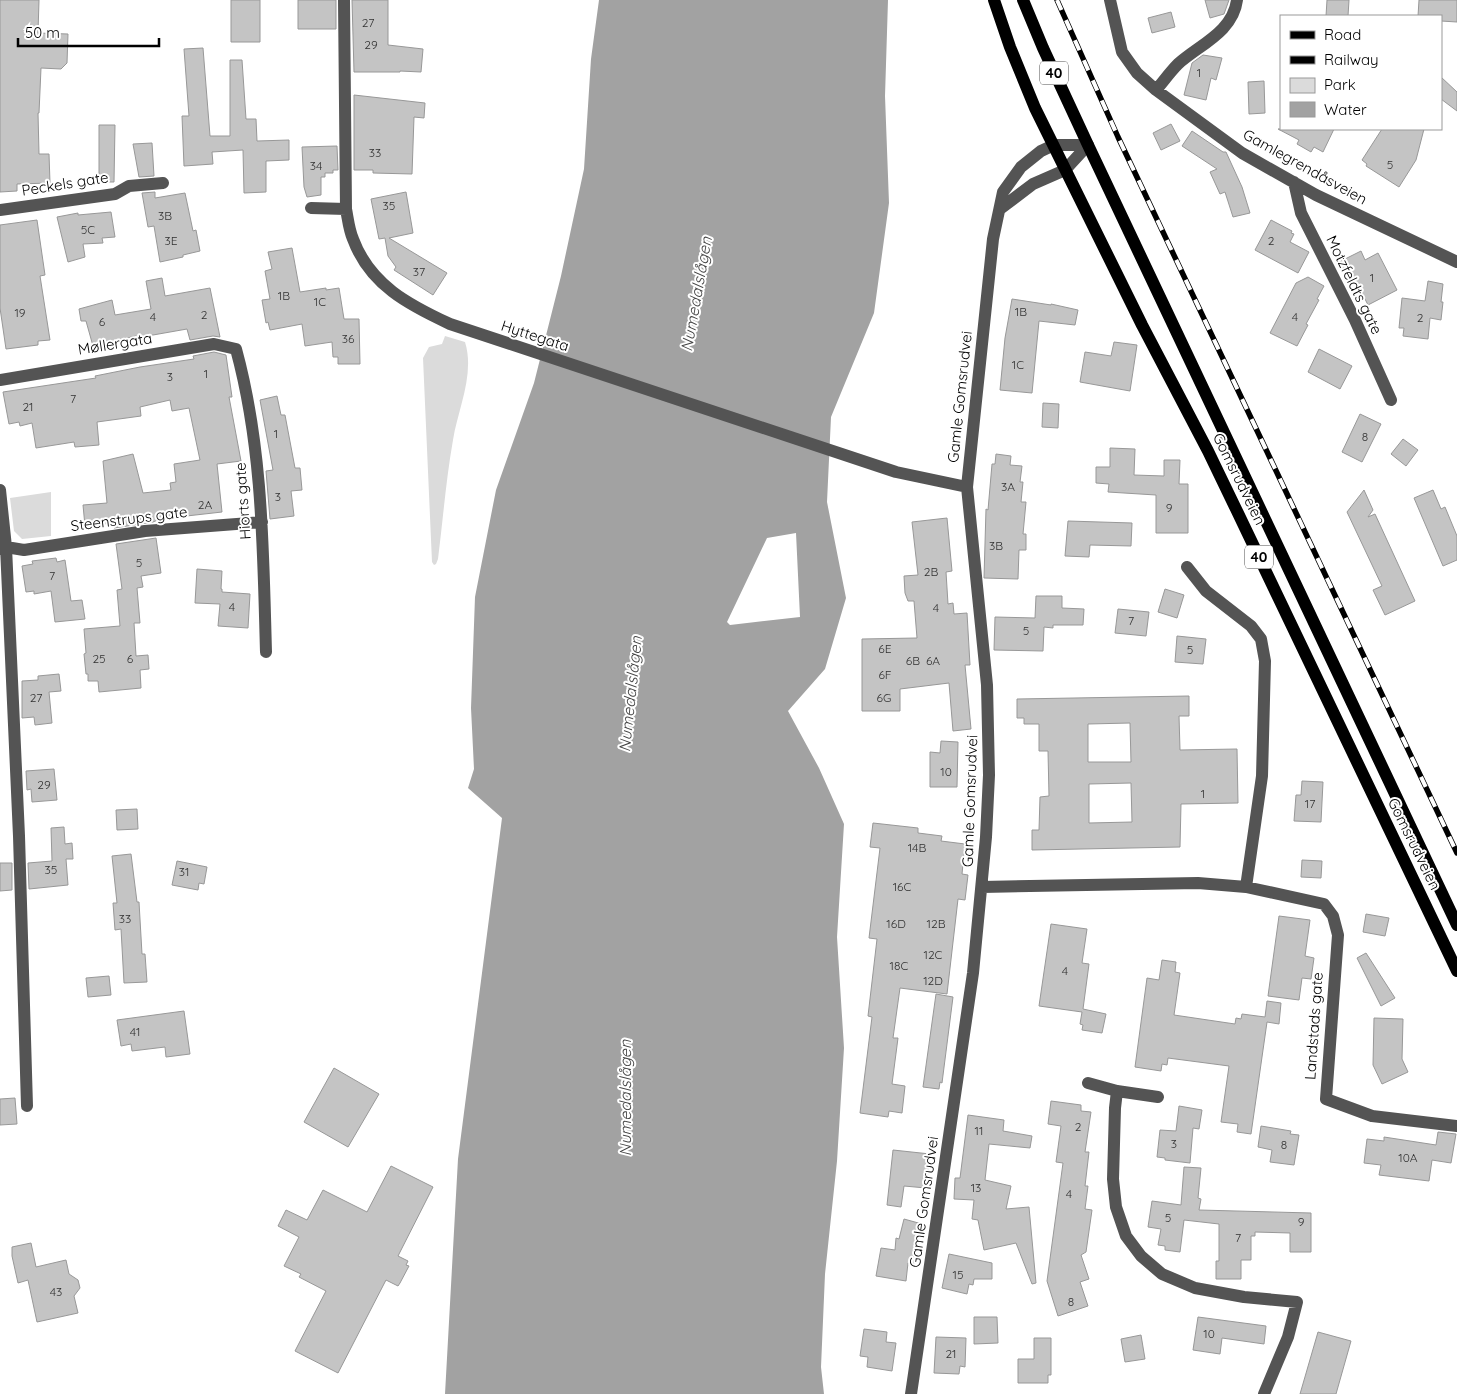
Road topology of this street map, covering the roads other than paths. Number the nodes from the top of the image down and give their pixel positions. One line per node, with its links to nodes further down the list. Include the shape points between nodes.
1 (344, 0): 13 (street, Hyttegata)
2 (994, 0): 7 (main road, Gomsrudveien / 40, via 1019,68)
3 (1023, 0): 8 (main road, Gomsrudveien / 40)
4 (1110, 0): 6 (street, Gamlegrendåsveien, via 1122,52 1137,73)
5 (1237, 0): 6 (street, via 1220,31 1177,64)
6 (1156, 90): 10 (street, Gamlegrendåsveien, via 1242,153)
7 (1054, 145): 8 (street); 9 (main road, Gomsrudveien / 40); 14 (street, Gamle Gomsrudvei, via 1041,151 1010,180 1003,192)
8 (1088, 145): 9 (street); 28 (main road, Gomsrudveien / 40)
9 (1065, 170): 14 (street, via 1033,184); 29 (main road, Gomsrudveien / 40, via 1232,500)
10 (1294, 182): 16 (street, Gamlegrendåsveien); 19 (street, Motzfeldts gate, via 1301,213)
11 (163, 183): 15 (street, Peckels gate, via 129,186 115,194)
12 (311, 208): 13 (street)
13 (346, 209): 20 (street, Hyttegata, via 353,239 365,264 383,285 418,310 450,324 896,472)
14 (1000, 209): 20 (street, Gamle Gomsrudvei, via 992,248)
15 (0, 210)
16 (1457, 262)
17 (236, 349): 18 (street, Møllergata, via 214,344); 22 (street, Hiorts gate, via 258,465)
18 (0, 380)
19 (1391, 400)
20 (967, 487): 26 (street, Gamle Gomsrudvei, via 989,726 990,775)
21 (0, 490): 23 (street)
22 (262, 522): 23 (street, Steenstrups gate, via 145,531 24,550); 25 (street, Hiorts gate)
23 (3, 548): 33 (street, via 19,836)
24 (1187, 566): 27 (street, via 1206,591 1251,626 1261,639 1266,661 1262,776)
25 (266, 652)
26 (982, 887): 27 (street, Landstads gate, via 1198,883); 35 (street, Gamle Gomsrudvei, via 958,1078)
27 (1246, 887): 34 (street, Landstads gate, via 1324,904 1333,916 1338,936 1326,1099 1372,1116)
28 (1457, 925)
29 (1457, 971)
30 (1088, 1084): 31 (street)
31 (1117, 1091): 32 (street); 36 (street, via 1113,1179 1116,1208 1126,1236 1141,1256 1162,1274 1195,1288 1297,1302 1288,1336)
32 (1158, 1097)
33 (27, 1106)
34 (1457, 1126)
35 (911, 1394)
36 (1264, 1394)

